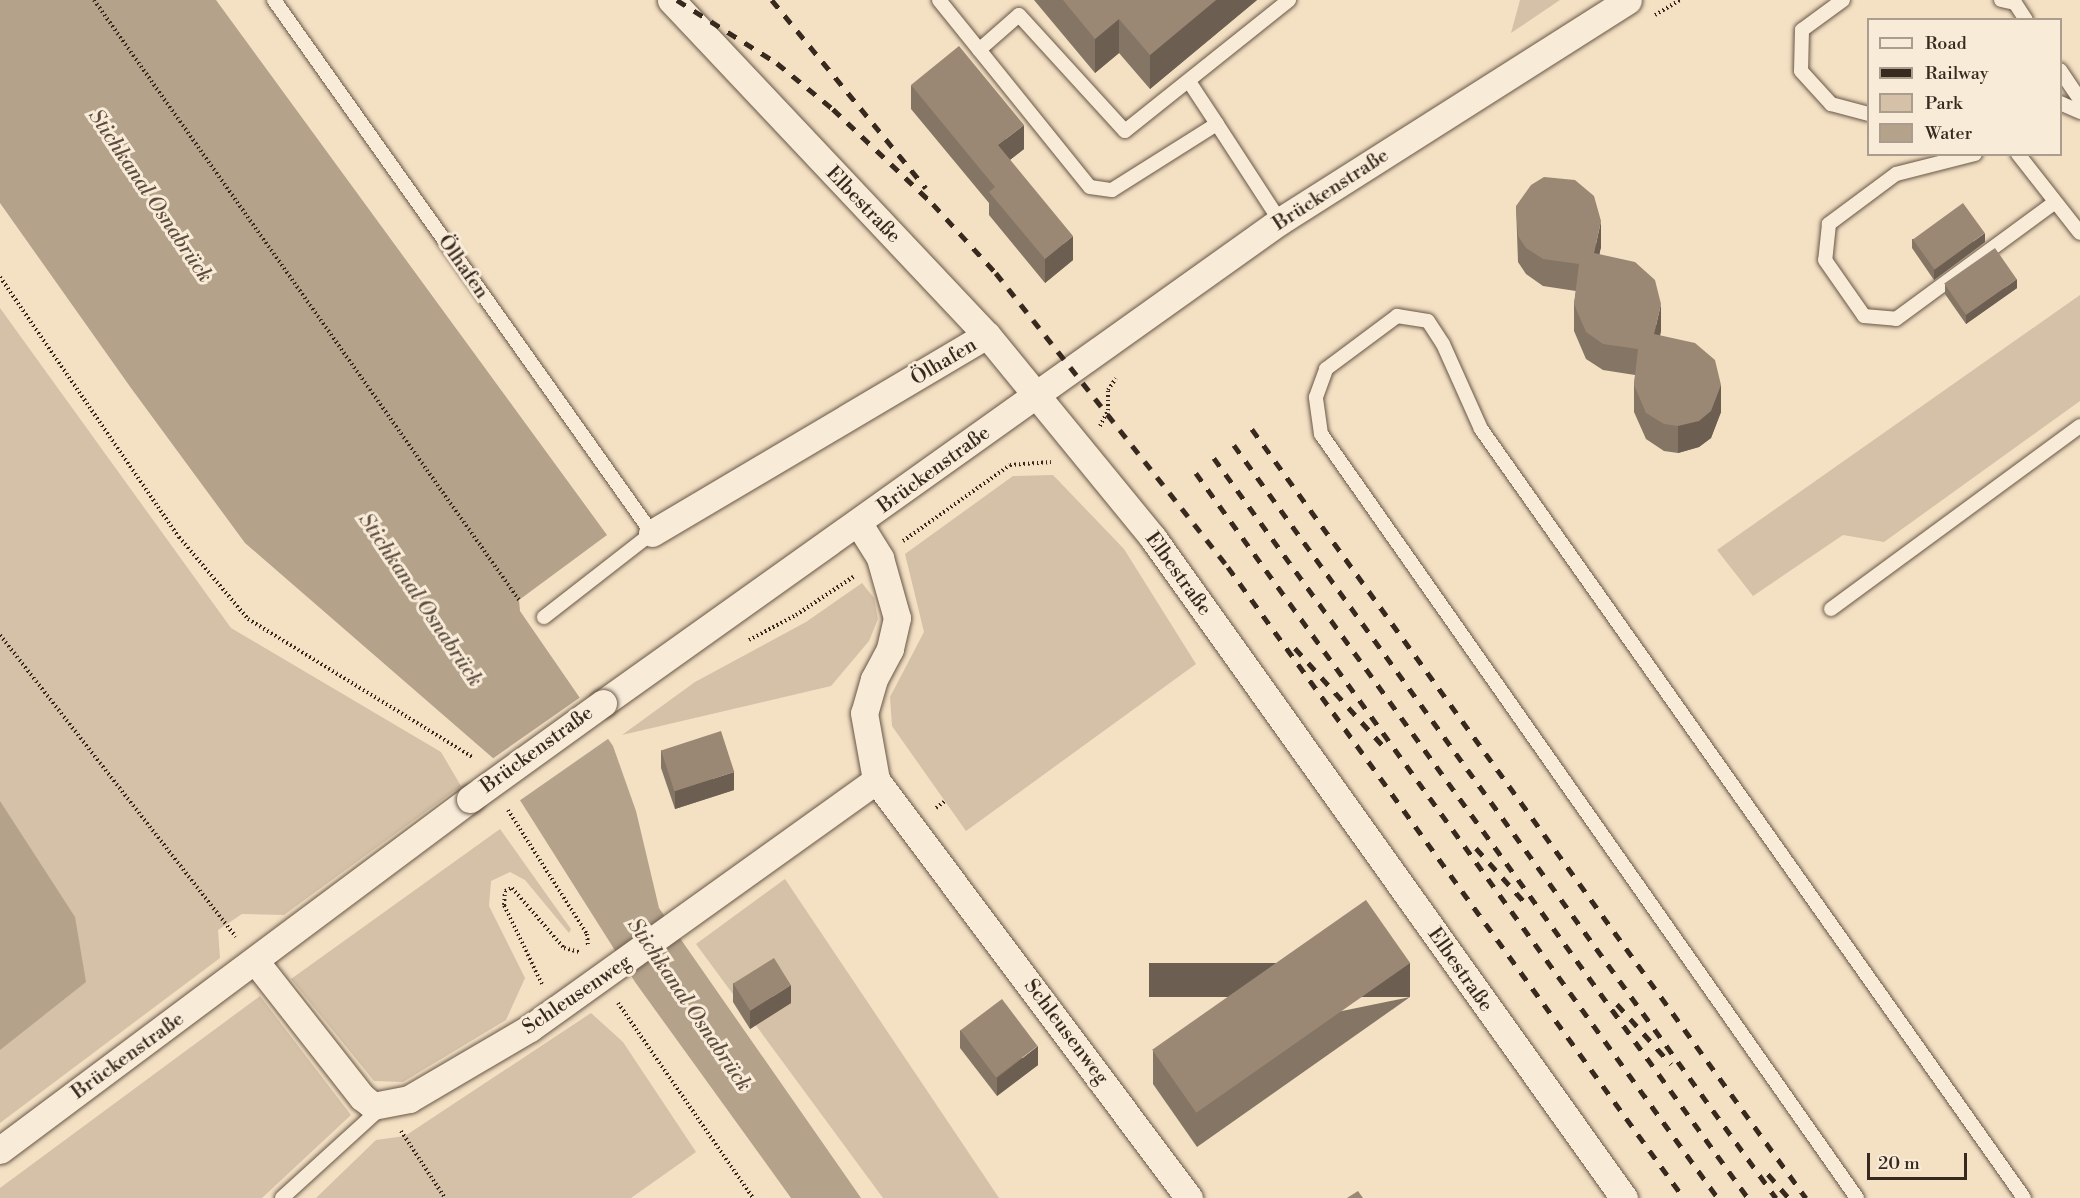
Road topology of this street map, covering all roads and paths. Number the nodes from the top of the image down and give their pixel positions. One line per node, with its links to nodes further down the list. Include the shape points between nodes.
1 (94, 0): 34 (path)
2 (274, 0): 32 (lane, Ölhafen)
3 (671, 0): 26 (street, Elbestraße)
4 (939, 0): 12 (lane)
5 (1289, 0): 14 (lane)
6 (1628, 0): 23 (street, Brückenstraße)
7 (1680, 0): 10 (path)
8 (1843, 0): 18 (lane, via 1802,30 1801,72 1831,104)
9 (2001, 0): 11 (lane, via 2015,3)
10 (1650, 18)
11 (2025, 18)
12 (979, 50): 14 (lane, via 1019,15 1125,131); 19 (lane, via 1090,187 1112,190)
13 (2062, 72): 15 (lane)
14 (1190, 82): 19 (lane)
15 (2080, 100)
16 (2062, 103): 17 (lane)
17 (2080, 112)
18 (1867, 113)
19 (1217, 124): 23 (lane)
20 (1967, 156): 22 (lane, via 1896,174 1829,224 1825,260 1864,316 1896,319)
21 (2020, 156): 22 (lane)
22 (2055, 202): 24 (lane)
23 (1280, 221): 28 (street, Brückenstraße)
24 (2080, 233)
25 (0, 277): 39 (path, via 179,537 248,619 475,758)
26 (987, 335): 28 (street, Elbestraße); 32 (street, Ölhafen)
27 (1119, 372): 30 (path, via 1108,390 1108,410 1101,425)
28 (1038, 396): 30 (street, Elbestraße); 31 (street, Brückenstraße)
29 (2080, 426): 35 (lane)
30 (1076, 444): 33 (path, via 1052,462 1010,465); 51 (street, Elbestraße, via 1153,538)
31 (859, 524): 33 (street, Schleusenweg); 42 (street, Brückenstraße, bridge, via 470,799)
32 (652, 533): 36 (lane, Ölhafen)
33 (880, 558): 38 (path, via 796,615); 40 (street, Schleusenweg, via 897,618 890,649 874,679 864,713)
34 (519, 600)
35 (1831, 609)
36 (544, 617)
37 (0, 635): 42 (path)
38 (747, 641)
39 (481, 768)
40 (876, 780): 44 (street, Schleusenweg, via 672,930); 50 (street, Schleusenweg)
41 (506, 807): 44 (path, via 590,944 578,953 564,948 524,898 512,888 505,891 504,905 542,984)
42 (255, 962): 45 (street, via 362,1097 373,1106); 46 (street, Brückenstraße)
43 (618, 1003): 49 (path)
44 (530, 1028): 45 (street, Schleusenweg, via 409,1100)
45 (383, 1105): 47 (lane, Schleusenweg); 48 (path)
46 (0, 1150)
47 (282, 1198)
48 (444, 1198)
49 (753, 1198)
50 (1189, 1198)
51 (1624, 1198)
52 (1857, 1198): 53 (lane, via 1321,434 1316,398 1326,369 1396,316 1428,321 1443,344 1481,429)
53 (2024, 1198)

